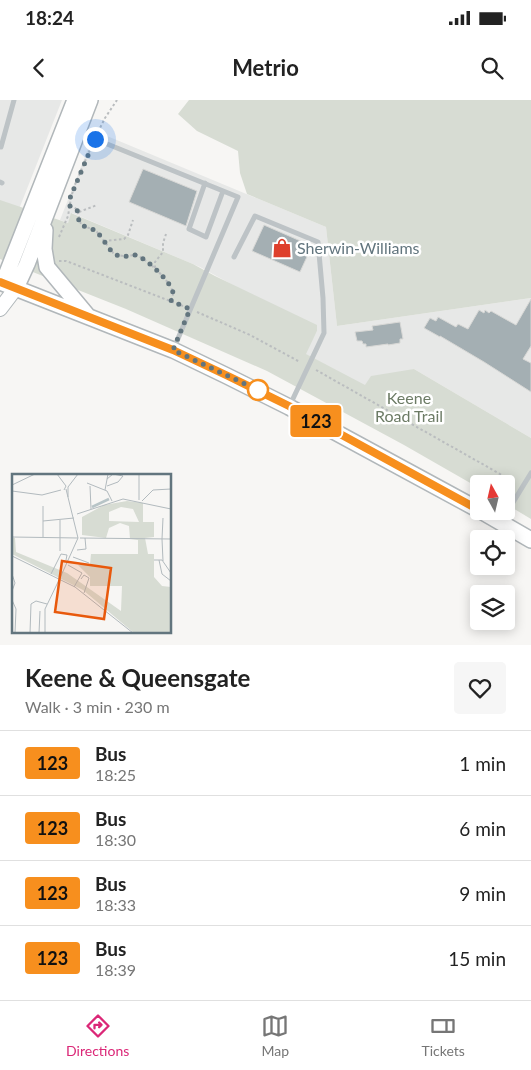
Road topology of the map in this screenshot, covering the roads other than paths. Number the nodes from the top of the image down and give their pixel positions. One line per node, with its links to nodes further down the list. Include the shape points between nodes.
1 (14, 100): 5 (lane)
2 (75, 100): 10 (main road)
3 (90, 100): 4 (main road)
4 (78, 132): 6 (lane); 8 (main road)
5 (1, 147)
6 (206, 183): 7 (lane); 7 (lane, via 189,229 206,237)
7 (223, 190): 13 (lane, via 238,197)
8 (45, 217): 10 (main road); 12 (main road, via 47,267)
9 (234, 257): 14 (lane, via 255,216 318,242 324,333)
10 (6, 284): 11 (street); 12 (main road)
11 (0, 309)
12 (88, 316): 13 (main road)
13 (173, 350): 14 (main road)
14 (289, 406): 16 (main road)
15 (531, 473): 18 (lane)
16 (470, 506)
17 (497, 520): 18 (main road)
18 (501, 522): 19 (main road)
19 (531, 540)

